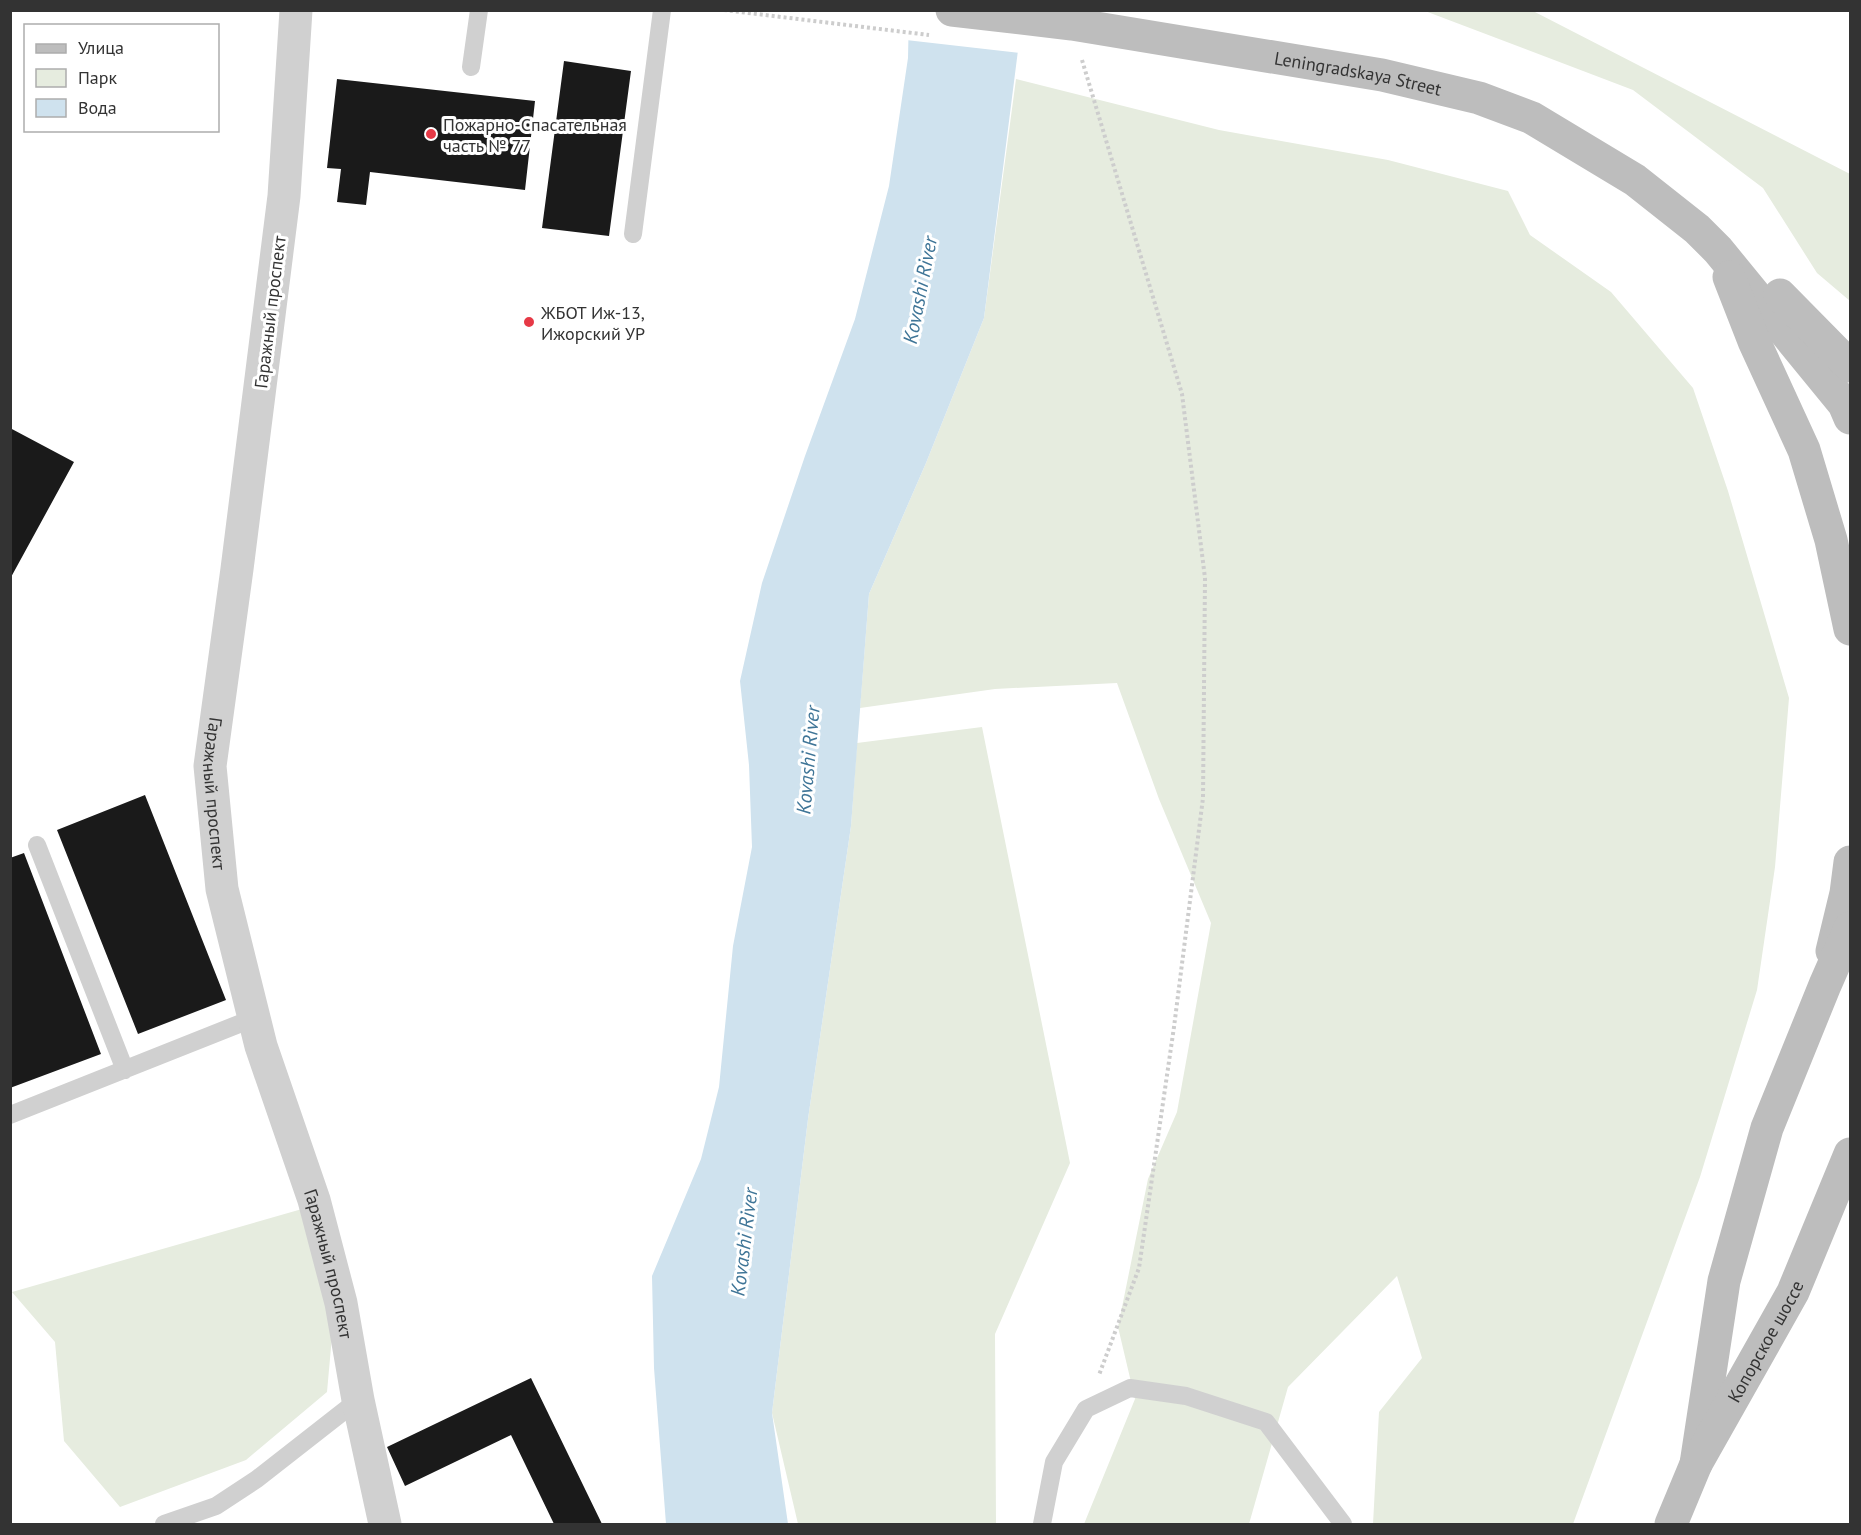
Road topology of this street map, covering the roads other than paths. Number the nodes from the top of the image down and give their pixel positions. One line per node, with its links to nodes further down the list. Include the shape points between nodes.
1 (296, 10): 15 (street, Гаражный проспект, via 284,196 210,766 222,889)
2 (479, 10): 5 (lane)
3 (662, 10): 6 (lane)
4 (952, 10): 7 (main road, Leningradskaya Street, via 1076,38 1382,75 1479,98 1532,118 1635,180)
5 (471, 68)
6 (633, 234)
7 (1718, 250): 8 (main road, via 1776,290); 9 (main road, via 1844,404); 10 (main road, via 1804,450 1831,540)
8 (1851, 366)
9 (1851, 418)
10 (1851, 629)
11 (38, 845): 16 (lane)
12 (1851, 862): 14 (main road)
13 (1851, 928): 14 (main road)
14 (1825, 985): 20 (main road, via 1767,1128 1724,1281)
15 (254, 1018): 16 (lane); 19 (street, Гаражный проспект, via 314,1200 341,1303)
16 (125, 1070): 17 (lane)
17 (10, 1115)
18 (1851, 1154): 20 (main road, Копорское шоссе, via 1793,1292)
19 (358, 1400): 21 (lane, via 216,1506); 22 (street, Гаражный проспект)
20 (1696, 1464): 25 (main road, Копорское шоссе)
21 (164, 1524)
22 (385, 1524)
23 (1041, 1524): 24 (lane, via 1054,1462 1086,1409 1130,1388 1186,1396 1266,1422)
24 (1343, 1524)
25 (1671, 1524)

